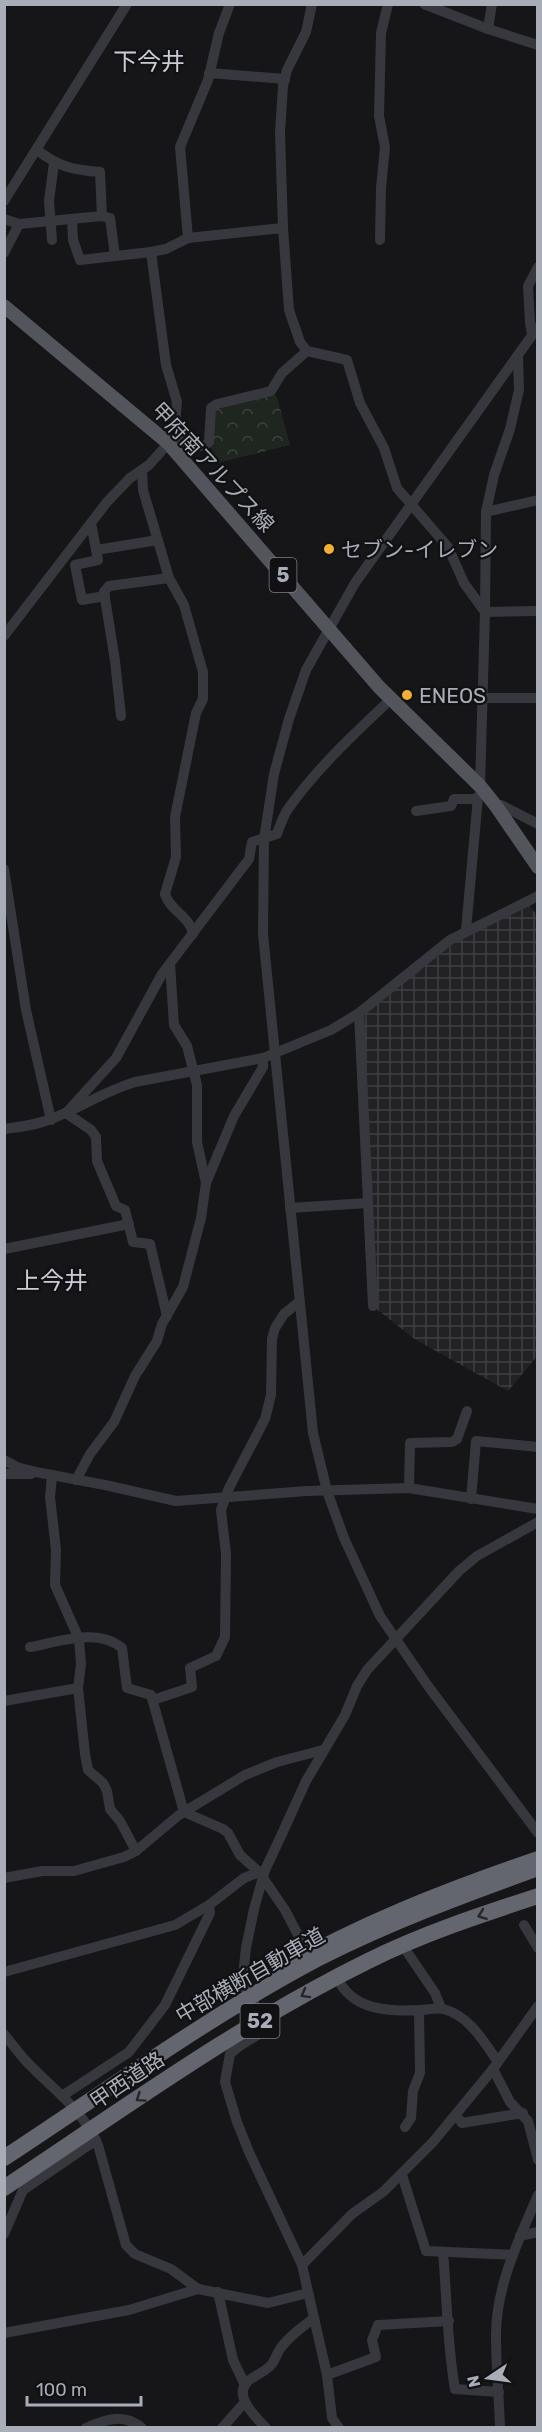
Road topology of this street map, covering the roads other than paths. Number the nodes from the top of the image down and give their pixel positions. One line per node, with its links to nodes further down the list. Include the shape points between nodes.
1 (127, 4): 11 (street)
2 (230, 4): 9 (street)
3 (312, 4): 10 (street, via 306,32)
4 (388, 4): 22 (street, via 381,33 379,116 385,147)
5 (424, 4): 7 (street)
6 (492, 4): 7 (street)
7 (488, 29): 8 (street)
8 (537, 45)
9 (209, 73): 10 (street); 20 (street, via 180,147)
10 (285, 79): 19 (street, via 280,133)
11 (37, 150): 12 (street); 13 (street)
12 (54, 163): 14 (street, via 100,172); 17 (street, via 49,201)
13 (4, 201)
14 (102, 216): 16 (street); 25 (street, via 110,218)
15 (4, 219): 18 (street)
16 (72, 219): 17 (street); 25 (street, via 73,240 80,260)
17 (51, 221): 18 (street); 21 (street)
18 (19, 224): 24 (street)
19 (283, 228): 20 (street); 29 (street, via 290,318)
20 (188, 238): 23 (street)
21 (52, 240)
22 (380, 240)
23 (151, 252): 25 (street); 31 (street, via 166,365 177,402)
24 (4, 254)
25 (115, 256)
26 (537, 267): 28 (street, via 528,286 530,323)
27 (4, 306): 31 (main road, 甲府南アルプス線 / 5)
28 (535, 331): 30 (street)
29 (307, 351): 31 (street, via 282,373 271,392 212,408 210,442 206,446); 34 (street, via 347,360 360,403 384,448 397,488)
30 (518, 357): 34 (street); 35 (street, via 519,390)
31 (171, 440): 32 (street); 43 (main road, 甲府南アルプス線 / 5)
32 (142, 470): 36 (street, via 107,502); 37 (street, via 143,490)
33 (537, 500): 35 (street)
34 (410, 506): 42 (street, via 448,547 464,583); 43 (street, via 355,584)
35 (486, 512): 42 (street)
36 (91, 524): 38 (street); 44 (street)
37 (158, 540): 38 (street); 39 (street)
38 (96, 550): 40 (street, via 98,560 75,565 82,600)
39 (169, 578): 40 (street, via 110,586); 58 (street, via 184,605 203,672 203,699 196,713 175,817 174,869 165,894 170,905 191,924)
40 (105, 596): 48 (street)
41 (537, 611): 42 (street)
42 (485, 612): 45 (street)
43 (330, 628): 46 (main road, 甲府南アルプス線 / 5); 53 (street, via 306,670 289,719 274,774)
44 (4, 636)
45 (483, 698): 47 (street); 49 (street)
46 (391, 699): 49 (main road, 甲府南アルプス線 / 5); 53 (street, via 314,778 287,810 277,834)
47 (537, 699)
48 (121, 716)
49 (481, 792): 50 (main road, 甲府南アルプス線 / 5); 51 (street, via 474,799 454,799 451,806); 57 (street)
50 (496, 806): 52 (street); 54 (main road, 甲府南アルプス線 / 5)
51 (416, 811)
52 (537, 824)
53 (264, 839): 58 (street, via 252,842 249,859); 61 (street, via 263,934)
54 (537, 867)
55 (4, 869): 64 (street, via 26,1010)
56 (537, 896): 57 (street)
57 (466, 930): 60 (street)
58 (193, 934): 59 (street)
59 (170, 964): 62 (street, via 174,1025 187,1046); 63 (street, via 116,1058)
60 (359, 1013): 61 (street, via 332,1030); 67 (street)
61 (269, 1056): 62 (street); 66 (street, via 234,1116); 68 (street)
62 (195, 1071): 63 (street, via 120,1087); 66 (street, via 197,1142)
63 (66, 1113): 64 (street); 69 (street, via 96,1137 97,1161 116,1206 125,1210)
64 (51, 1120): 65 (street)
65 (4, 1129)
66 (206, 1183): 73 (street, via 189,1267)
67 (367, 1203): 68 (street); 72 (street)
68 (290, 1208): 71 (street)
69 (129, 1224): 70 (street); 73 (street, via 133,1242 150,1244)
70 (4, 1249)
71 (299, 1302): 82 (street, via 313,1433); 83 (street, via 275,1328 271,1395 265,1419)
72 (373, 1306)
73 (167, 1316): 80 (street, via 114,1422)
74 (468, 1411): 75 (street, via 457,1439)
75 (452, 1442): 76 (street); 81 (street, via 410,1443)
76 (476, 1444): 77 (street); 84 (street)
77 (537, 1446)
78 (6, 1467): 79 (street)
79 (52, 1476): 80 (street); 87 (street, via 55,1585)
80 (76, 1480): 83 (street, via 176,1502)
81 (409, 1488): 82 (street); 84 (street)
82 (327, 1491): 83 (street); 88 (street, via 360,1575)
83 (225, 1498): 91 (street, via 221,1510 226,1554 225,1637 216,1656 190,1668 192,1687)
84 (471, 1499): 85 (street)
85 (537, 1509)
86 (537, 1522): 88 (street, via 477,1556)
87 (79, 1638): 89 (street); 90 (street); 91 (street, via 115,1641 122,1648 127,1688 151,1695)
88 (395, 1638): 93 (street, via 367,1670); 95 (street)
89 (30, 1647)
90 (78, 1688): 92 (street); 96 (street, via 88,1770 103,1783 110,1809)
91 (153, 1700): 94 (street)
92 (4, 1701)
93 (323, 1750): 94 (street, via 245,1775); 99 (street)
94 (184, 1812): 96 (street); 99 (street, via 223,1829 240,1855)
95 (537, 1833)
96 (135, 1851): 101 (street, via 74,1871 42,1871)
97 (537, 1859): 107 (highway, 甲西道路 / 52, via 424,1900)
98 (537, 1868): 123 (highway, 中部横断自動車道, bridge, via 404,1917 304,1966 237,2005)
99 (262, 1874): 103 (street, via 244,1878); 107 (street); 110 (street, via 246,1948 242,1984)
100 (537, 1876): 125 (highway, 中部横断自動車道, via 406,1923 289,1981)
101 (4, 1878)
102 (537, 1896): 105 (highway, 甲西道路 / 52, one-way to 105)
103 (209, 1905): 108 (street, via 176,1925); 117 (street, via 210,1912 165,2005 129,2052)
104 (524, 1926): 106 (street)
105 (403, 1946): 109 (highway, 甲西道路 / 52); 112 (street)
106 (537, 1948)
107 (308, 1954): 110 (highway, 甲西道路 / 52)
108 (4, 1972)
109 (337, 1977): 113 (street, via 347,1995 368,2006); 114 (highway, 甲西道路 / 52, one-way to 114)
110 (246, 1990): 114 (street); 117 (highway, 甲西道路 / 52)
111 (537, 2006): 116 (street)
112 (441, 2008): 113 (street); 116 (street, via 477,2032)
113 (419, 2011): 120 (street, via 420,2073 413,2091 411,2118)
114 (263, 2019): 121 (highway, 甲西道路 / 52, one-way to 121); 134 (street, via 268,2028 230,2054 225,2082 249,2152)
115 (4, 2034): 117 (street, via 25,2060)
116 (495, 2066): 118 (street, via 510,2102); 119 (street)
117 (68, 2100): 121 (street); 122 (highway, 甲西道路 / 52)
118 (523, 2113): 119 (street, via 462,2123); 124 (street)
119 (456, 2116): 126 (street)
120 (405, 2127)
121 (93, 2135): 127 (highway, 甲西道路 / 52); 130 (street, via 23,2190); 135 (street, via 126,2245)
122 (4, 2149)
123 (4, 2158)
124 (537, 2160)
125 (4, 2165)
126 (402, 2175): 132 (street, via 426,2251); 134 (street, via 352,2214)
127 (4, 2188)
128 (537, 2195): 131 (street)
129 (537, 2232): 131 (street)
130 (4, 2234)
131 (520, 2236): 133 (street)
132 (443, 2252): 133 (street); 139 (street)
133 (513, 2255): 143 (street, via 497,2324)
134 (302, 2265): 137 (street)
135 (198, 2289): 136 (street); 140 (street, via 129,2310)
136 (218, 2292): 137 (street, via 268,2303); 142 (street, via 233,2360)
137 (308, 2293): 138 (street)
138 (314, 2318): 141 (street); 142 (street, via 280,2349 267,2369)
139 (449, 2321): 141 (street, via 378,2325 372,2340 376,2357); 143 (street, via 454,2389)
140 (4, 2333)
141 (327, 2375): 149 (street, via 332,2418)
142 (245, 2385): 144 (street)
143 (499, 2392): 150 (street)
144 (245, 2402): 147 (street); 148 (street)
145 (86, 2427): 146 (street, via 121,2418)
146 (142, 2427)
147 (222, 2427)
148 (266, 2427)
149 (339, 2427)
150 (500, 2427)

